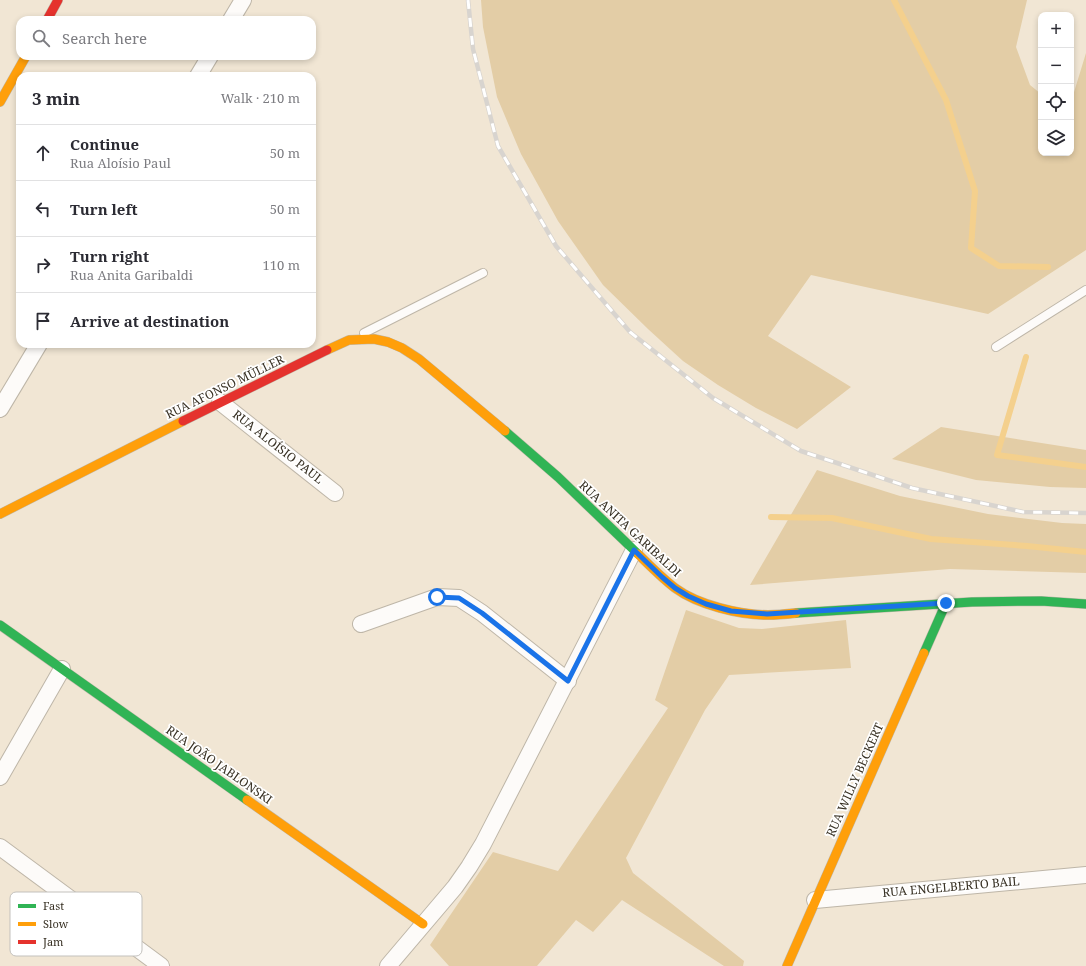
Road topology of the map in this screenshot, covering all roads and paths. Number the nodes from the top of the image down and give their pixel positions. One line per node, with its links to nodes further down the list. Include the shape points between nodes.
1 (58, 0): 3 (street)
2 (243, 0): 4 (street)
3 (49, 16)
4 (233, 16)
5 (24, 60): 7 (street)
6 (208, 60): 8 (street)
7 (17, 72)
8 (200, 72)
9 (16, 74): 10 (street)
10 (0, 102)
11 (483, 274): 13 (lane, RUA AFONSO MÜLLER)
12 (1086, 290): 14 (lane)
13 (349, 340): 16 (street, RUA AFONSO MÜLLER); 20 (street, RUA ANITA GARIBALDI, via 374,339 388,342 419,359 552,472)
14 (996, 347)
15 (37, 348): 17 (street)
16 (220, 402): 18 (street, RUA ALOÍSIO PAUL); 19 (street, RUA AFONSO MÜLLER)
17 (0, 409)
18 (335, 493)
19 (0, 514)
20 (634, 550): 21 (street, RUA ANITA GARIBALDI, via 679,591 706,604 731,611 767,614); 26 (street)
21 (946, 603): 22 (street, RUA ANITA GARIBALDI, via 1042,601); 31 (street, RUA WILLY BECKERT)
22 (1086, 604)
23 (361, 624): 26 (street, via 437,597 459,598)
24 (0, 625): 25 (street, RUA JOÃO JABLONSKI)
25 (62, 669): 27 (street); 32 (street, RUA JOÃO JABLONSKI)
26 (568, 681): 32 (street, via 483,844 455,887)
27 (0, 777)
28 (0, 847): 30 (street)
29 (1086, 875): 31 (street, RUA ENGELBERTO BAIL)
30 (61, 892)
31 (815, 900): 36 (street, RUA WILLY BECKERT)
32 (423, 924): 35 (street)
33 (142, 952): 34 (street)
34 (161, 966)
35 (388, 966)
36 (787, 966)

